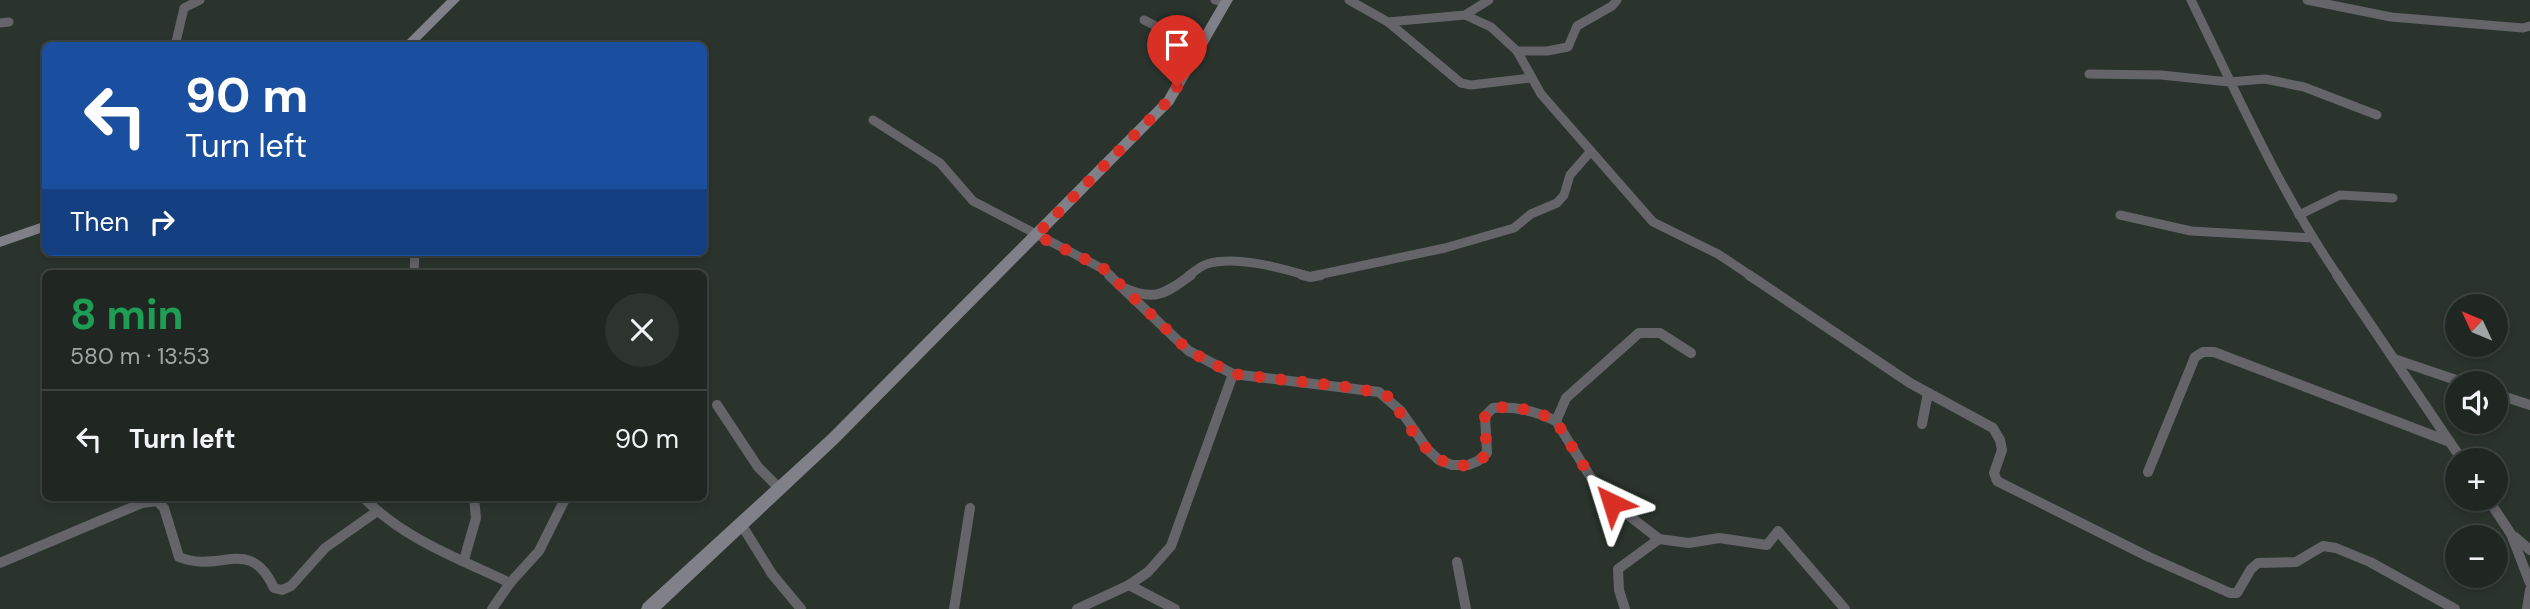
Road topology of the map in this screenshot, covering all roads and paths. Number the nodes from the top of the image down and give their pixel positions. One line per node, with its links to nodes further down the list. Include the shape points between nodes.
1 (200, 0): 13 (street, via 184,8)
2 (454, 0): 14 (main road)
3 (1349, 0): 11 (street)
4 (1489, 0): 9 (street)
5 (1617, 0): 16 (street, via 1577,26 1567,47)
6 (2191, 0): 19 (street)
7 (2307, 0): 12 (street, via 2391,17)
8 (1223, 1): 15 (main road)
9 (1465, 15): 11 (street); 16 (street, via 1491,27)
10 (1144, 20): 15 (street)
11 (1388, 22): 18 (street, via 1461,83)
12 (2530, 26)
13 (176, 42)
14 (411, 42)
15 (1199, 48): 27 (main road, via 1168,101)
16 (1517, 51): 18 (street)
17 (2089, 74): 19 (street)
18 (1531, 78): 22 (street)
19 (2229, 82): 20 (street, via 2251,78 2302,87); 25 (street)
20 (2377, 115)
21 (873, 120): 27 (street, via 940,163 974,201)
22 (1591, 151): 30 (street, via 1570,175 1557,203 1531,214 1514,228 1445,248 1310,277 1276,267 1220,261 1204,265 1166,293 1142,296); 35 (street, via 1653,222 1718,254)
23 (2393, 198): 25 (street, via 2340,195)
24 (2120, 215): 28 (street, via 2186,233)
25 (2299, 215): 28 (street)
26 (42, 227): 29 (main road)
27 (1036, 235): 30 (street, via 1103,268); 44 (main road)
28 (2312, 238): 32 (street)
29 (0, 242)
30 (1120, 286): 33 (street, via 1189,351)
31 (1691, 353): 39 (street, via 1656,330 1639,333 1566,398)
32 (2394, 359): 34 (street); 41 (street)
33 (1233, 374): 39 (street, via 1379,392 1390,397 1420,439 1450,465 1473,464 1485,457 1489,450 1485,416 1493,408 1523,408); 60 (street, via 1171,546)
34 (2445, 376)
35 (1928, 393): 40 (street); 71 (street, via 1982,421 2002,439 2004,454 1994,473 1997,481 2221,589 2237,593 2257,564 2295,563 2324,546 2358,557)
36 (2508, 398): 38 (street)
37 (717, 405): 44 (street, via 758,467)
38 (2530, 405)
39 (1556, 421): 53 (street, via 1601,494)
40 (1922, 424)
41 (2450, 443): 42 (street); 43 (street, via 2214,352 2203,352 2195,357)
42 (2454, 448)
43 (2148, 472)
44 (780, 489): 51 (main road)
45 (367, 501): 50 (street)
46 (474, 501): 55 (street, via 476,517)
47 (564, 501): 58 (street, via 539,551)
48 (970, 508): 65 (street)
49 (2496, 511): 52 (street)
50 (376, 512): 55 (street); 57 (street, via 326,548 282,590 274,588 264,567 253,561 201,564 179,557 164,508 157,501 142,503)
51 (741, 524): 63 (main road); 64 (street, via 772,574)
52 (2511, 534): 54 (street); 59 (street)
53 (1659, 539): 69 (street, via 1615,570); 70 (street, via 1689,543 1719,538 1767,545 1778,531)
54 (2530, 550)
55 (464, 561): 58 (street)
56 (1457, 562): 68 (street)
57 (0, 563)
58 (510, 583): 62 (street)
59 (2530, 583)
60 (1129, 585): 66 (street); 67 (street)
61 (2530, 590): 72 (street)
62 (492, 609)
63 (649, 609)
64 (801, 609)
65 (954, 609)
66 (1077, 609)
67 (1175, 609)
68 (1466, 609)
69 (1625, 609)
70 (1845, 609)
71 (2455, 609)
72 (2527, 609)

